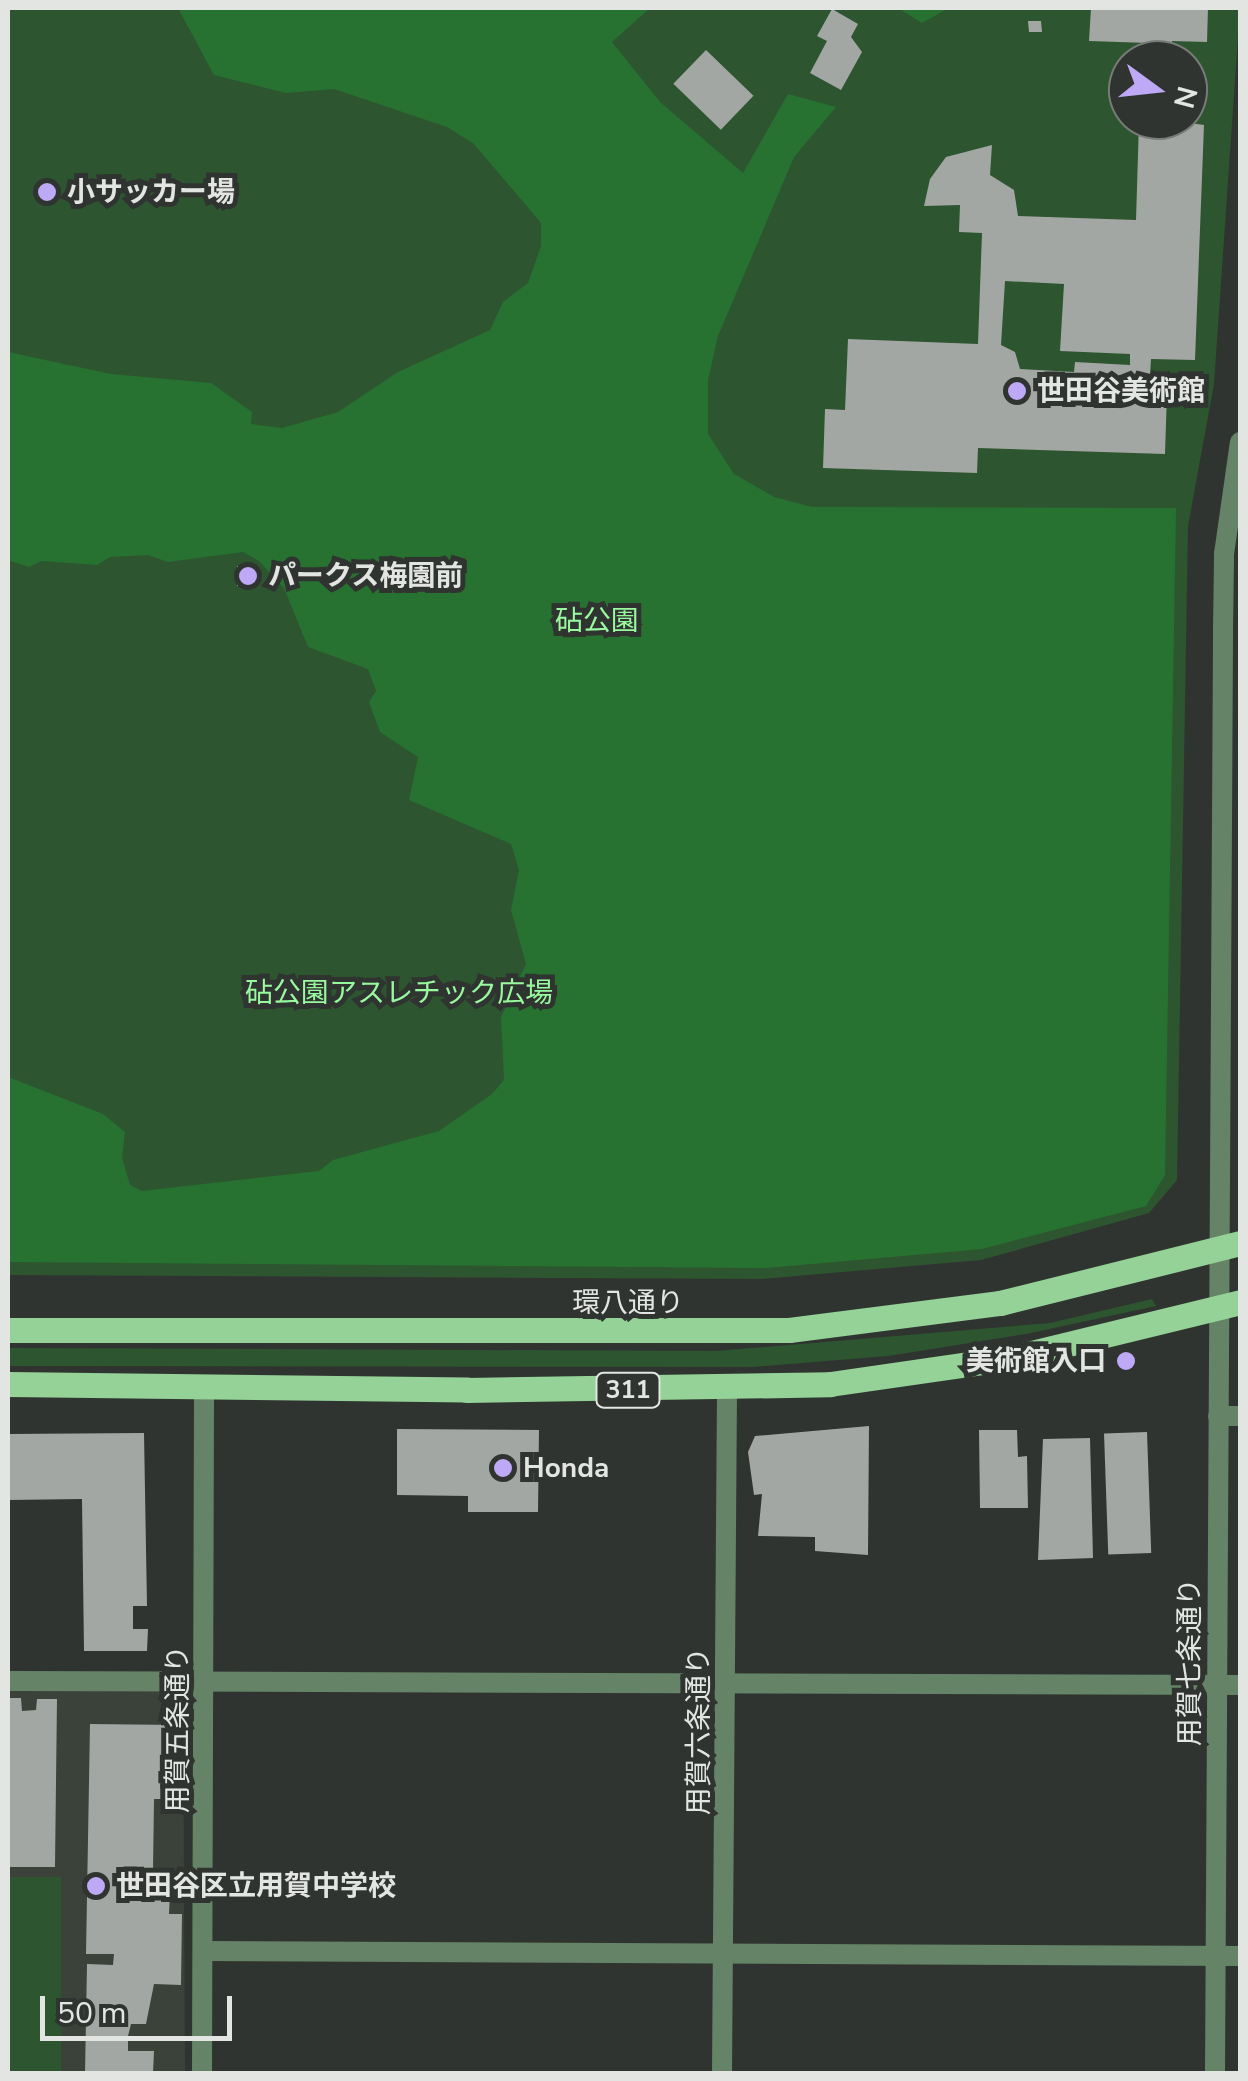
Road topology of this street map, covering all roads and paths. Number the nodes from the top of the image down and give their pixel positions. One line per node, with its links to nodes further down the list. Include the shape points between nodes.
1 (1240, 442): 2 (street, 用賀七条通り)
2 (1237, 500): 3 (street, 用賀七条通り, via 1224,573)
3 (1230, 1247): 4 (street, 用賀七条通り); 5 (main road, 環八通り / 311, via 1000,1303 789,1330)
4 (1230, 1305): 8 (main road, 311, via 935,1371); 9 (street, 用賀七条通り)
5 (8, 1330)
6 (8, 1384): 7 (main road, 311)
7 (204, 1384): 8 (main road, 311); 11 (street, 用賀五条通り)
8 (727, 1389): 13 (street, 用賀六条通り)
9 (1218, 1416): 10 (street); 14 (street, 用賀七条通り)
10 (1240, 1416)
11 (206, 1680): 12 (street); 13 (street); 16 (street, 用賀五条通り)
12 (8, 1681)
13 (727, 1684): 14 (street); 17 (street, 用賀六条通り)
14 (1217, 1685): 15 (street); 18 (street, 用賀七条通り)
15 (1240, 1685)
16 (205, 1951): 17 (street); 20 (street, 用賀五条通り)
17 (724, 1954): 18 (street); 21 (street, 用賀六条通り)
18 (1216, 1956): 19 (street); 22 (street, 用賀七条通り)
19 (1240, 1956)
20 (202, 2074)
21 (722, 2074)
22 (1215, 2074)

